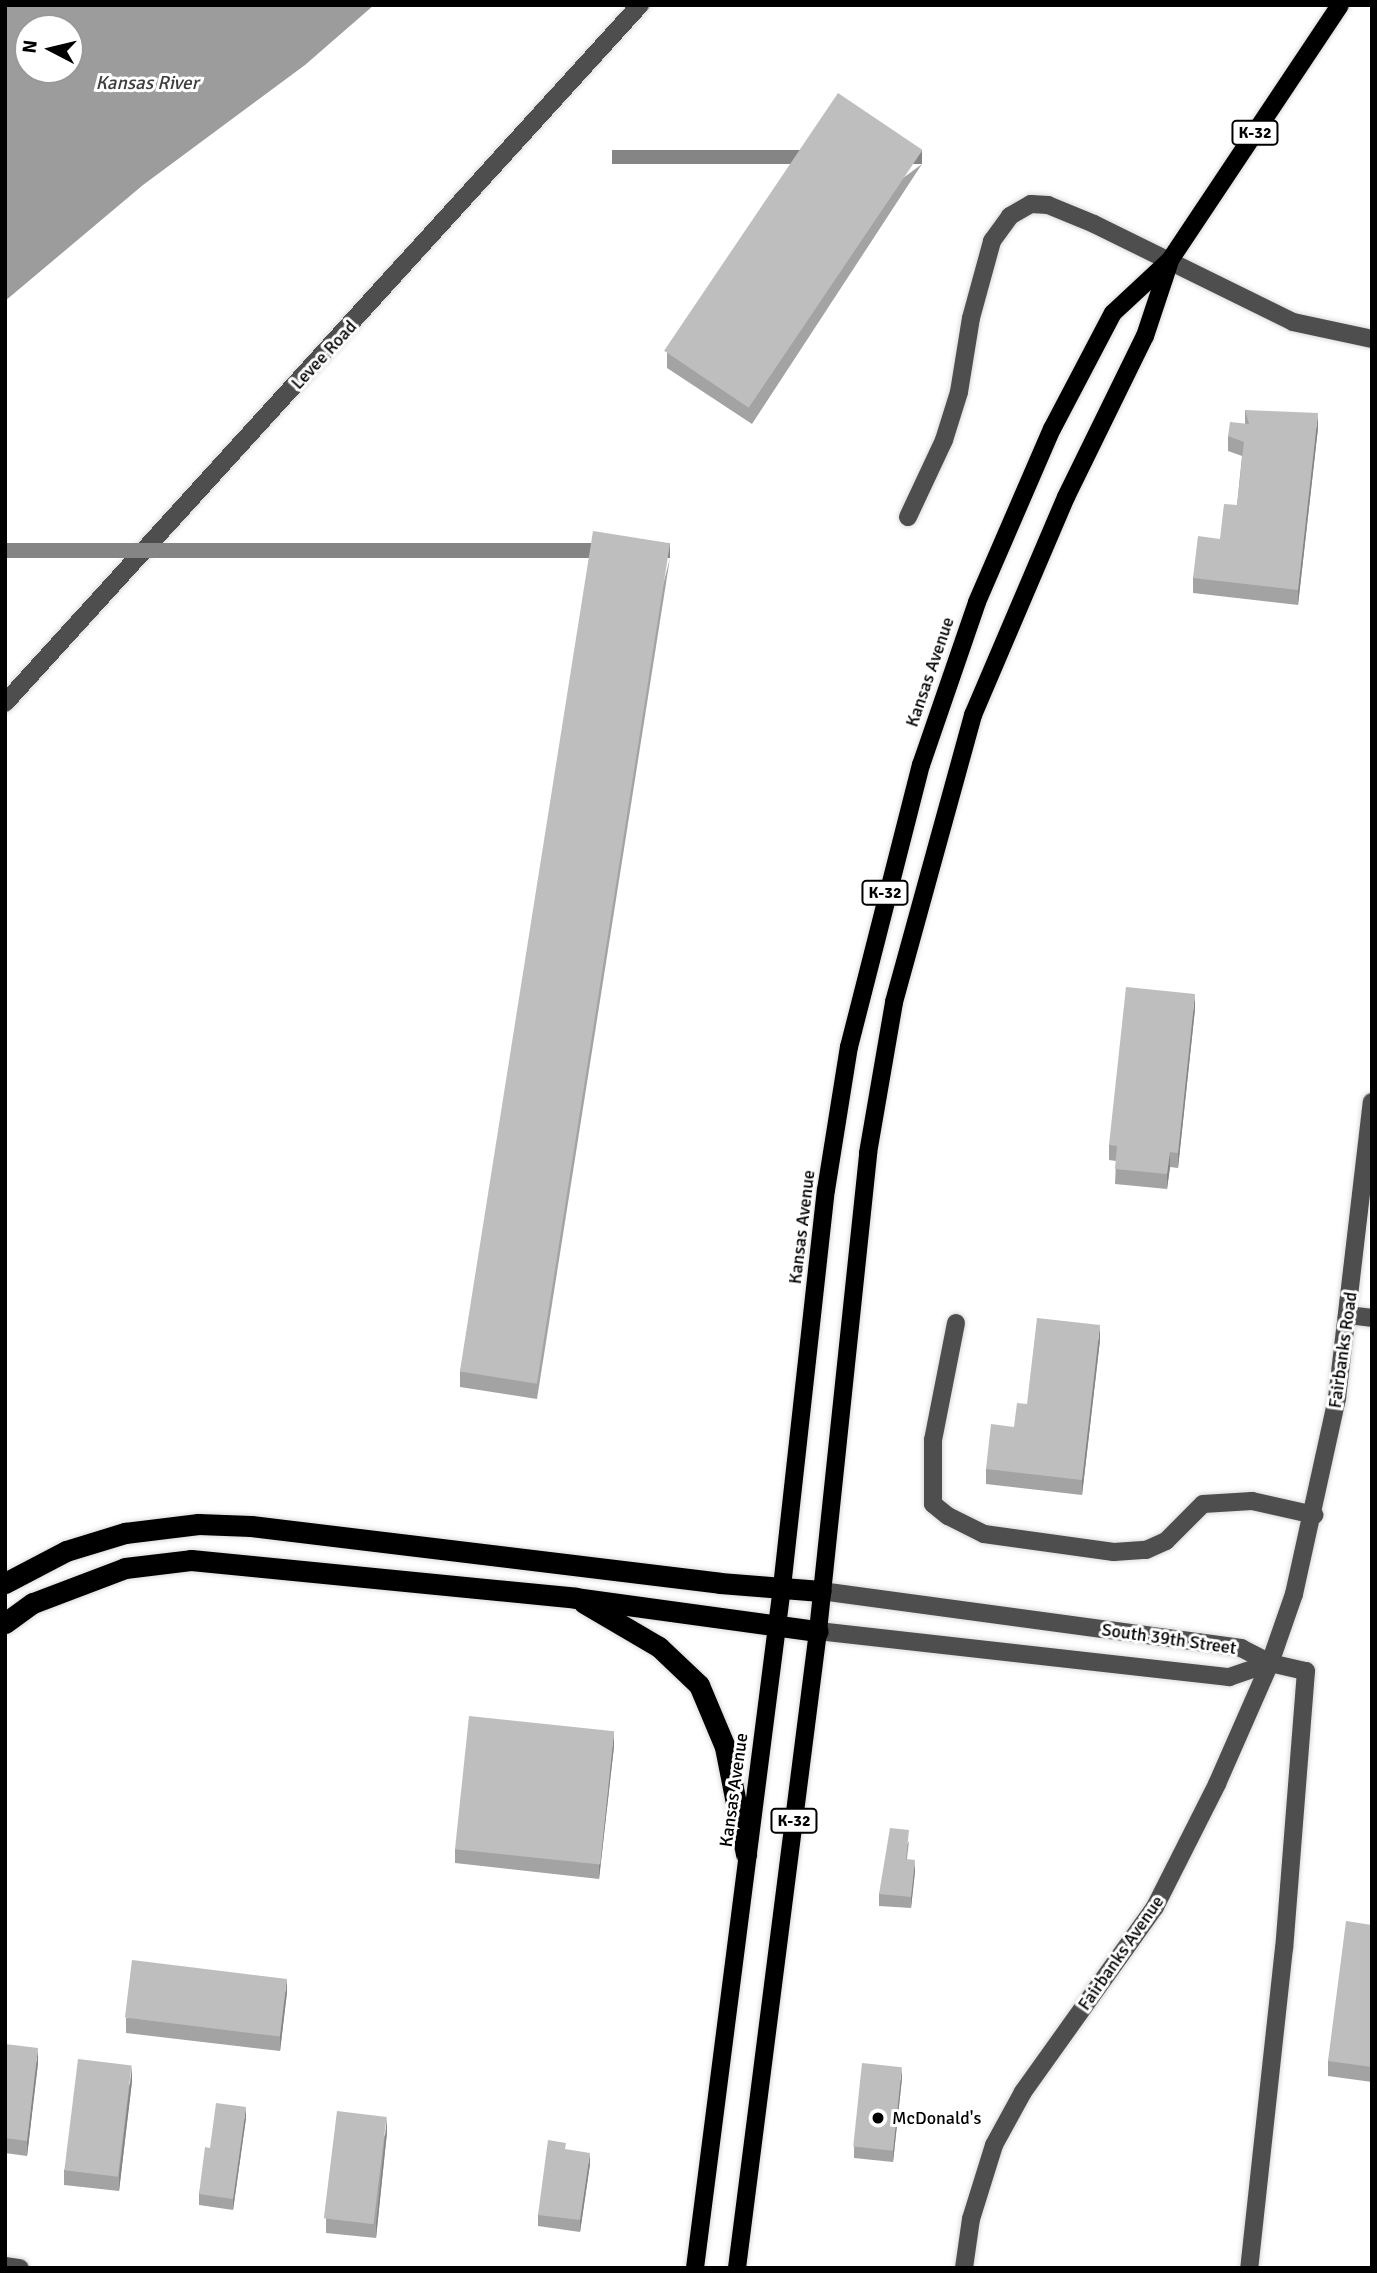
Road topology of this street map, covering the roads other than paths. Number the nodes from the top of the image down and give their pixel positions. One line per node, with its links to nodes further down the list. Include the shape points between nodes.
1 (640, 5): 6 (street, Levee Road)
2 (1340, 5): 3 (main road, Kansas Avenue / K-32)
3 (1170, 260): 4 (street, via 1293,322); 5 (street, via 1048,205 1031,204 1010,216 992,241 983,271 959,392 944,440); 13 (main road, Kansas Avenue / K-32, via 1112,313 1052,429 977,602 921,765 849,1047 826,1190); 14 (main road, Kansas Avenue / K-32, via 1145,336 1066,497 972,715 894,1002 868,1153)
4 (1372, 339)
5 (908, 517)
6 (5, 702)
7 (1372, 1102): 8 (street, Fairbanks Road)
8 (1348, 1315): 9 (street); 11 (street, Fairbanks Road)
9 (1372, 1318)
10 (956, 1323): 11 (street, via 933,1440 933,1504 948,1516 984,1534 1114,1552 1146,1550 1166,1541 1203,1504 1252,1501)
11 (1314, 1515): 15 (street, Fairbanks Road)
12 (5, 1583): 13 (highway, via 66,1551 125,1533 198,1524 251,1526)
13 (782, 1587): 14 (highway); 18 (main road, Kansas Avenue / K-32)
14 (821, 1591): 19 (main road, Kansas Avenue / K-32); 20 (street, South 39th Street, via 1241,1648)
15 (1294, 1594): 20 (street, Fairbanks Avenue)
16 (576, 1598): 17 (highway, via 191,1560 125,1568 33,1603); 18 (highway); 21 (highway, via 659,1647 699,1685 725,1747)
17 (5, 1623)
18 (777, 1624): 19 (highway); 21 (main road, Kansas Avenue / K-32)
19 (818, 1631): 20 (street, South 39th Street, via 1229,1677); 25 (main road, Kansas Avenue / K-32)
20 (1270, 1663): 26 (street, Fairbanks Avenue, via 1156,1907 1023,2092 994,2145 971,2219); 27 (street, via 1306,1671 1284,1948)
21 (746, 1854): 24 (main road, Kansas Avenue / K-32)
22 (5, 2266): 23 (street)
23 (20, 2268)
24 (695, 2268)
25 (737, 2268)
26 (964, 2268)
27 (1249, 2268)

